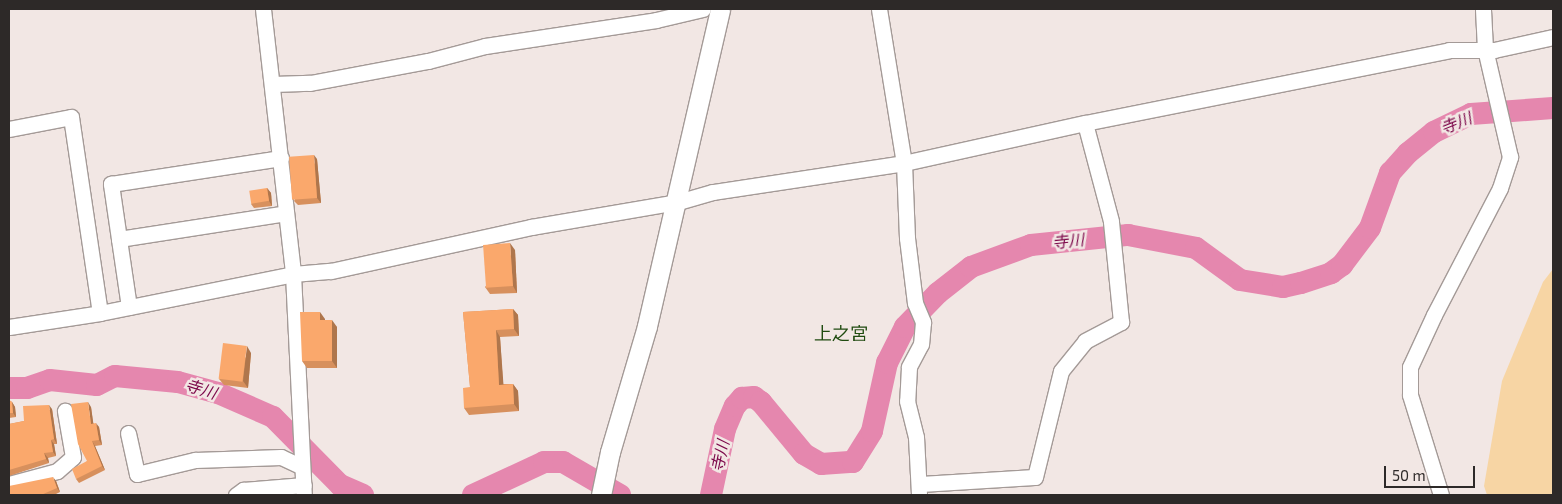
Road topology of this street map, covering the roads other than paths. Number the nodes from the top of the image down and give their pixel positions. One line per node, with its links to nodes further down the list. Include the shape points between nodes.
1 (263, 9): 8 (street)
2 (703, 9): 8 (street, via 656,20 485,46 428,61 310,83)
3 (720, 9): 13 (street)
4 (879, 9): 12 (street)
5 (1483, 9): 7 (street)
6 (1553, 37): 7 (street)
7 (1485, 49): 9 (street, via 1449,50); 28 (street, via 1510,157 1500,188 1410,367 1410,395)
8 (273, 84): 11 (street)
9 (1084, 123): 12 (street); 24 (street, via 1111,221 1121,322 1084,341 1061,371 1036,477)
10 (9, 129): 18 (street, via 71,117)
11 (280, 158): 14 (street); 15 (street, via 112,184)
12 (904, 163): 13 (street, via 713,192); 24 (street, via 907,238 915,303 923,322 921,344 909,367 907,401 916,437)
13 (678, 202): 16 (street, via 531,227 331,271); 27 (street)
14 (286, 213): 15 (street); 16 (street)
15 (119, 239): 17 (street)
16 (292, 274): 17 (street); 22 (street)
17 (129, 307): 18 (street)
18 (100, 313): 19 (street)
19 (9, 327)
20 (65, 410): 23 (street, via 73,457 58,471)
21 (128, 434): 22 (street, via 137,474 195,460 281,457)
22 (302, 467): 25 (street)
23 (9, 484)
24 (919, 489)
25 (304, 490): 26 (street, via 243,490)
26 (236, 495)
27 (601, 495)
28 (1441, 495)

